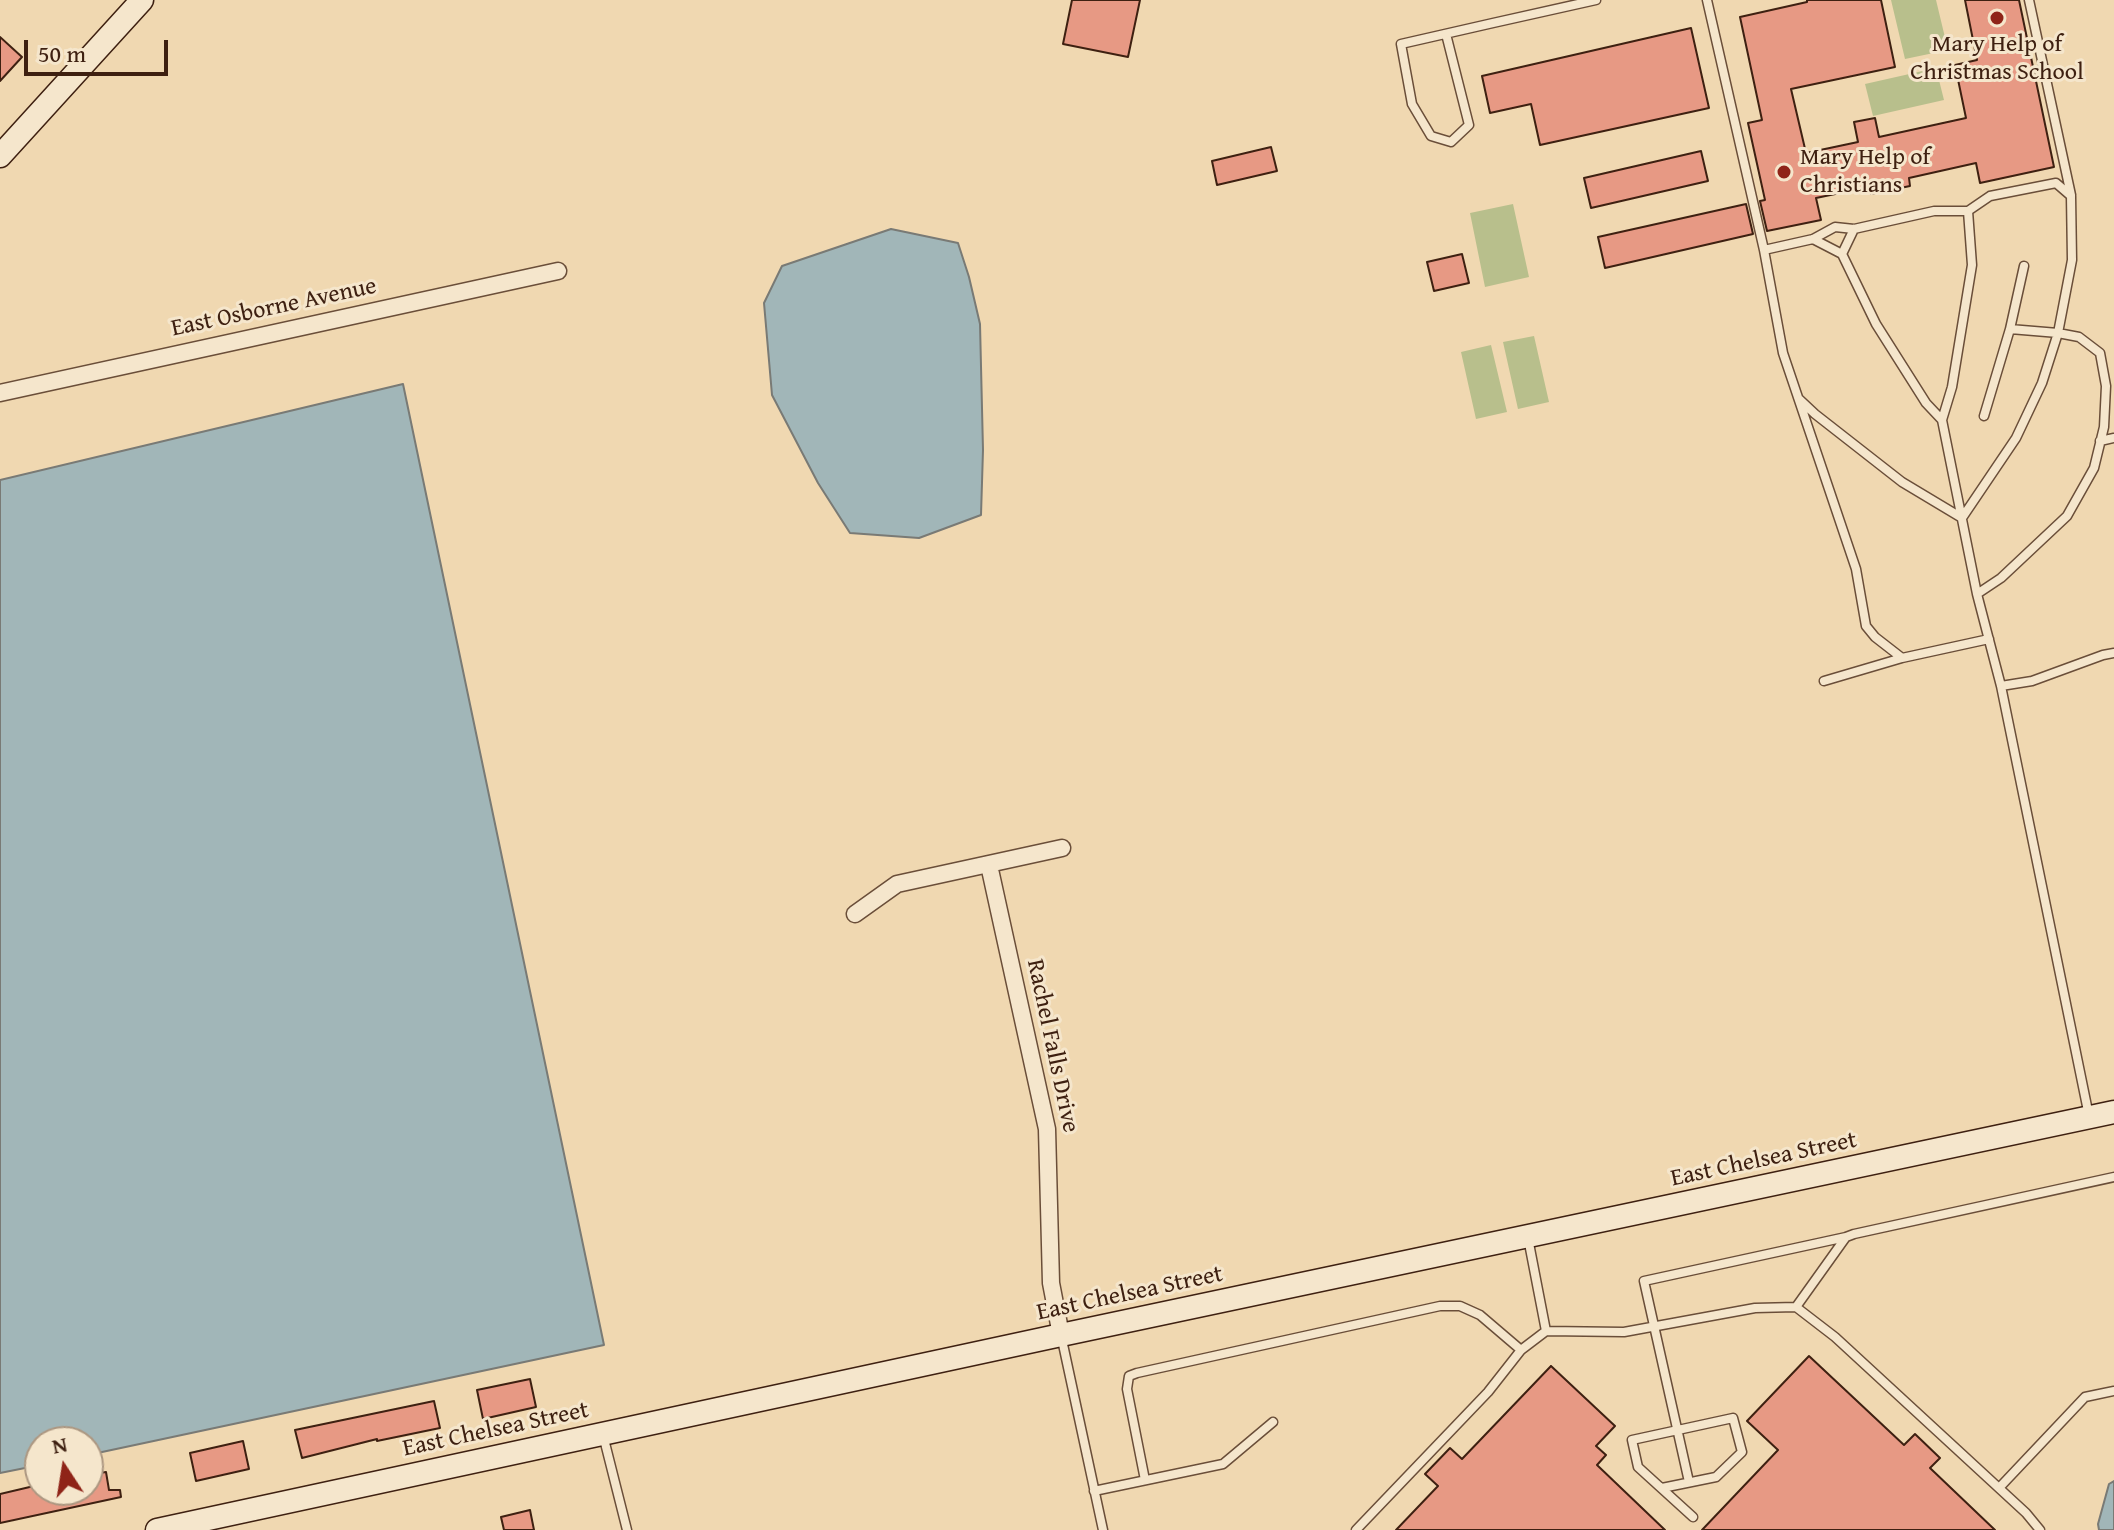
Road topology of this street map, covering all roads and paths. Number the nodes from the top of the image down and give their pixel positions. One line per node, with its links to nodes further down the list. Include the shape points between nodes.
1 (142, 0): 6 (street)
2 (1596, 0): 5 (lane)
3 (1707, 0): 11 (lane)
4 (2029, 0): 7 (lane)
5 (1446, 34): 5 (lane, via 1401,44 1412,104 1431,136 1451,142 1469,125)
6 (0, 156)
7 (2071, 196): 8 (lane, via 2056,183 1990,196); 16 (lane, via 2072,260)
8 (1968, 211): 9 (lane, via 1934,211); 20 (lane, via 1972,265)
9 (1854, 229): 10 (lane, via 1835,227); 12 (lane)
10 (1813, 239): 11 (lane); 12 (lane)
11 (1764, 250): 18 (lane, via 1783,353)
12 (1842, 254): 20 (lane, via 1876,324)
13 (2024, 266): 15 (lane)
14 (558, 271): 17 (street, East Osborne Avenue)
15 (2010, 329): 16 (lane); 19 (lane)
16 (2058, 333): 22 (lane, via 2079,337 2100,353 2106,386); 23 (lane, via 2016,438)
17 (0, 393)
18 (1799, 399): 23 (lane, via 1902,482); 27 (lane, via 1856,569 1866,626)
19 (1984, 416)
20 (1942, 420): 23 (lane)
21 (2114, 438): 22 (lane)
22 (2100, 441): 24 (lane, via 2094,468 2067,516)
23 (1962, 518): 24 (lane)
24 (1977, 594): 25 (lane)
25 (1989, 639): 27 (lane); 29 (lane)
26 (2114, 653): 29 (lane)
27 (1902, 658): 28 (lane)
28 (1824, 681)
29 (2001, 686): 34 (lane)
30 (1062, 848): 31 (street)
31 (989, 865): 32 (street, via 897,884); 41 (street, Rachel Falls Drive, via 1047,1129 1051,1283)
32 (855, 914)
33 (2114, 1112): 34 (street, East Chelsea Street)
34 (2089, 1117): 36 (street, East Chelsea Street)
35 (2114, 1177): 37 (lane)
36 (1528, 1236): 40 (lane); 41 (street, East Chelsea Street)
37 (1846, 1237): 38 (lane); 39 (lane, via 1644,1281)
38 (1796, 1307): 39 (lane, via 1755,1308); 50 (lane, via 1819,1322)
39 (1653, 1326): 40 (lane, via 1624,1332); 45 (lane)
40 (1546, 1331): 42 (lane)
41 (1061, 1335): 46 (street, East Chelsea Street); 51 (lane)
42 (1521, 1350): 47 (lane, via 1480,1315 1460,1306 1440,1306 1137,1373 1129,1376 1127,1389); 56 (lane, via 1488,1392)
43 (2114, 1391): 50 (lane, via 2085,1397)
44 (1273, 1422): 47 (lane, via 1223,1464)
45 (1677, 1431): 48 (lane); 48 (lane, via 1733,1418 1742,1452 1716,1477); 49 (lane, via 1632,1440 1638,1467)
46 (603, 1434): 53 (street, East Chelsea Street); 54 (lane)
47 (1145, 1480): 51 (lane)
48 (1689, 1482): 49 (lane)
49 (1662, 1488): 52 (lane)
50 (1999, 1488): 57 (lane)
51 (1094, 1491): 55 (lane)
52 (1693, 1517)
53 (157, 1530)
54 (627, 1530)
55 (1103, 1530)
56 (1356, 1530)
57 (2040, 1530)

